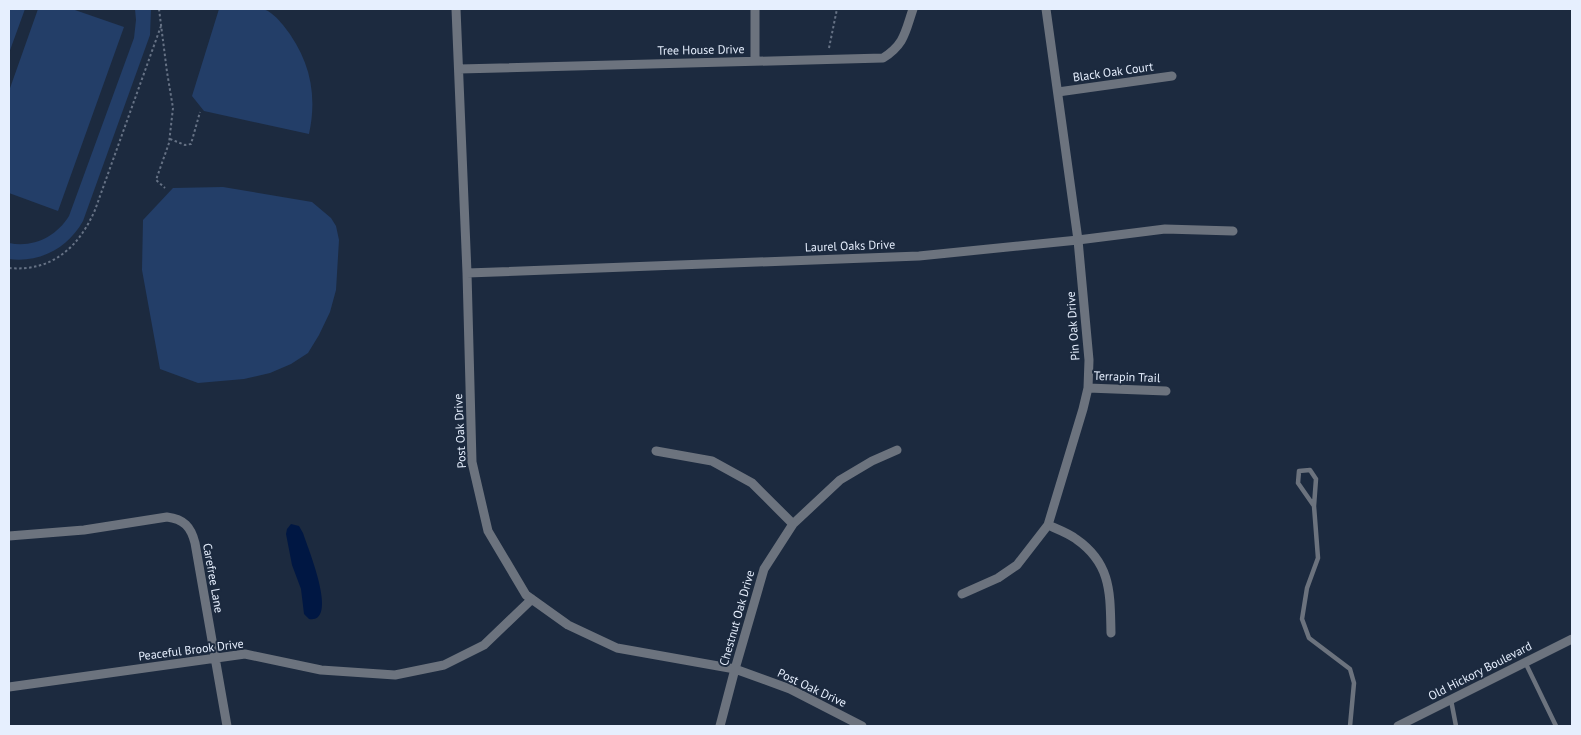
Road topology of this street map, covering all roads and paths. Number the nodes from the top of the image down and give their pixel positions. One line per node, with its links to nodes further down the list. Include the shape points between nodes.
1 (159, 9): 7 (path)
2 (456, 9): 10 (street, Post Oak Drive)
3 (755, 9): 9 (street)
4 (837, 9): 8 (path)
5 (913, 9): 9 (street, Tree House Drive, via 903,39 895,51 883,58)
6 (1046, 9): 12 (street, Pin Oak Drive)
7 (161, 26): 14 (path, via 173,108); 18 (path, via 85,232 56,259 35,266)
8 (829, 50)
9 (755, 61): 10 (street, Tree House Drive)
10 (459, 68): 19 (street, Post Oak Drive)
11 (1172, 76): 12 (street, Black Oak Court)
12 (1058, 92): 17 (street, Pin Oak Drive)
13 (200, 112): 14 (path, via 191,144)
14 (170, 139): 15 (path, via 156,180)
15 (165, 188)
16 (1233, 231): 17 (street, Laurel Oaks Drive, via 1165,229)
17 (1078, 240): 19 (street, Laurel Oaks Drive, via 919,256); 20 (street, Pin Oak Drive, via 1089,360)
18 (9, 268)
19 (467, 273): 29 (street, Post Oak Drive, via 472,462 488,531 526,595)
20 (1088, 388): 21 (street, Terrapin Trail); 26 (street, Pin Oak Drive)
21 (1166, 391)
22 (897, 450): 25 (street, Chestnut Oak Drive, via 840,480)
23 (656, 451): 25 (street, via 712,461 752,483)
24 (1314, 506): 24 (lane, via 1316,479 1310,470 1299,471 1298,483); 40 (lane, via 1318,558 1307,588 1302,619 1309,638 1350,669 1354,683)
25 (793, 524): 34 (street, Chestnut Oak Drive, via 764,569)
26 (1048, 525): 28 (street, Pin Oak Drive, via 1017,564 998,578); 30 (street, via 1075,538 1095,556 1110,592)
27 (9, 536): 32 (street, Carefree Lane, via 84,530 167,517 188,524 195,543)
28 (962, 594)
29 (532, 599): 32 (street, Peaceful Brook Drive, via 484,645 444,665 395,675 321,670 245,654); 34 (street, Post Oak Drive, via 568,625 617,648)
30 (1112, 633)
31 (1572, 639): 33 (street, Old Hickory Boulevard)
32 (215, 658): 35 (street, Peaceful Brook Drive); 37 (street, Carefree Lane)
33 (1526, 662): 36 (street, Old Hickory Boulevard); 43 (lane)
34 (735, 669): 38 (street, Chestnut Oak Drive); 39 (street, Post Oak Drive, via 790,689)
35 (9, 687)
36 (1451, 700): 41 (street, Old Hickory Boulevard); 42 (lane)
37 (227, 726)
38 (720, 726)
39 (862, 726)
40 (1350, 726)
41 (1398, 726)
42 (1456, 726)
43 (1556, 726)

